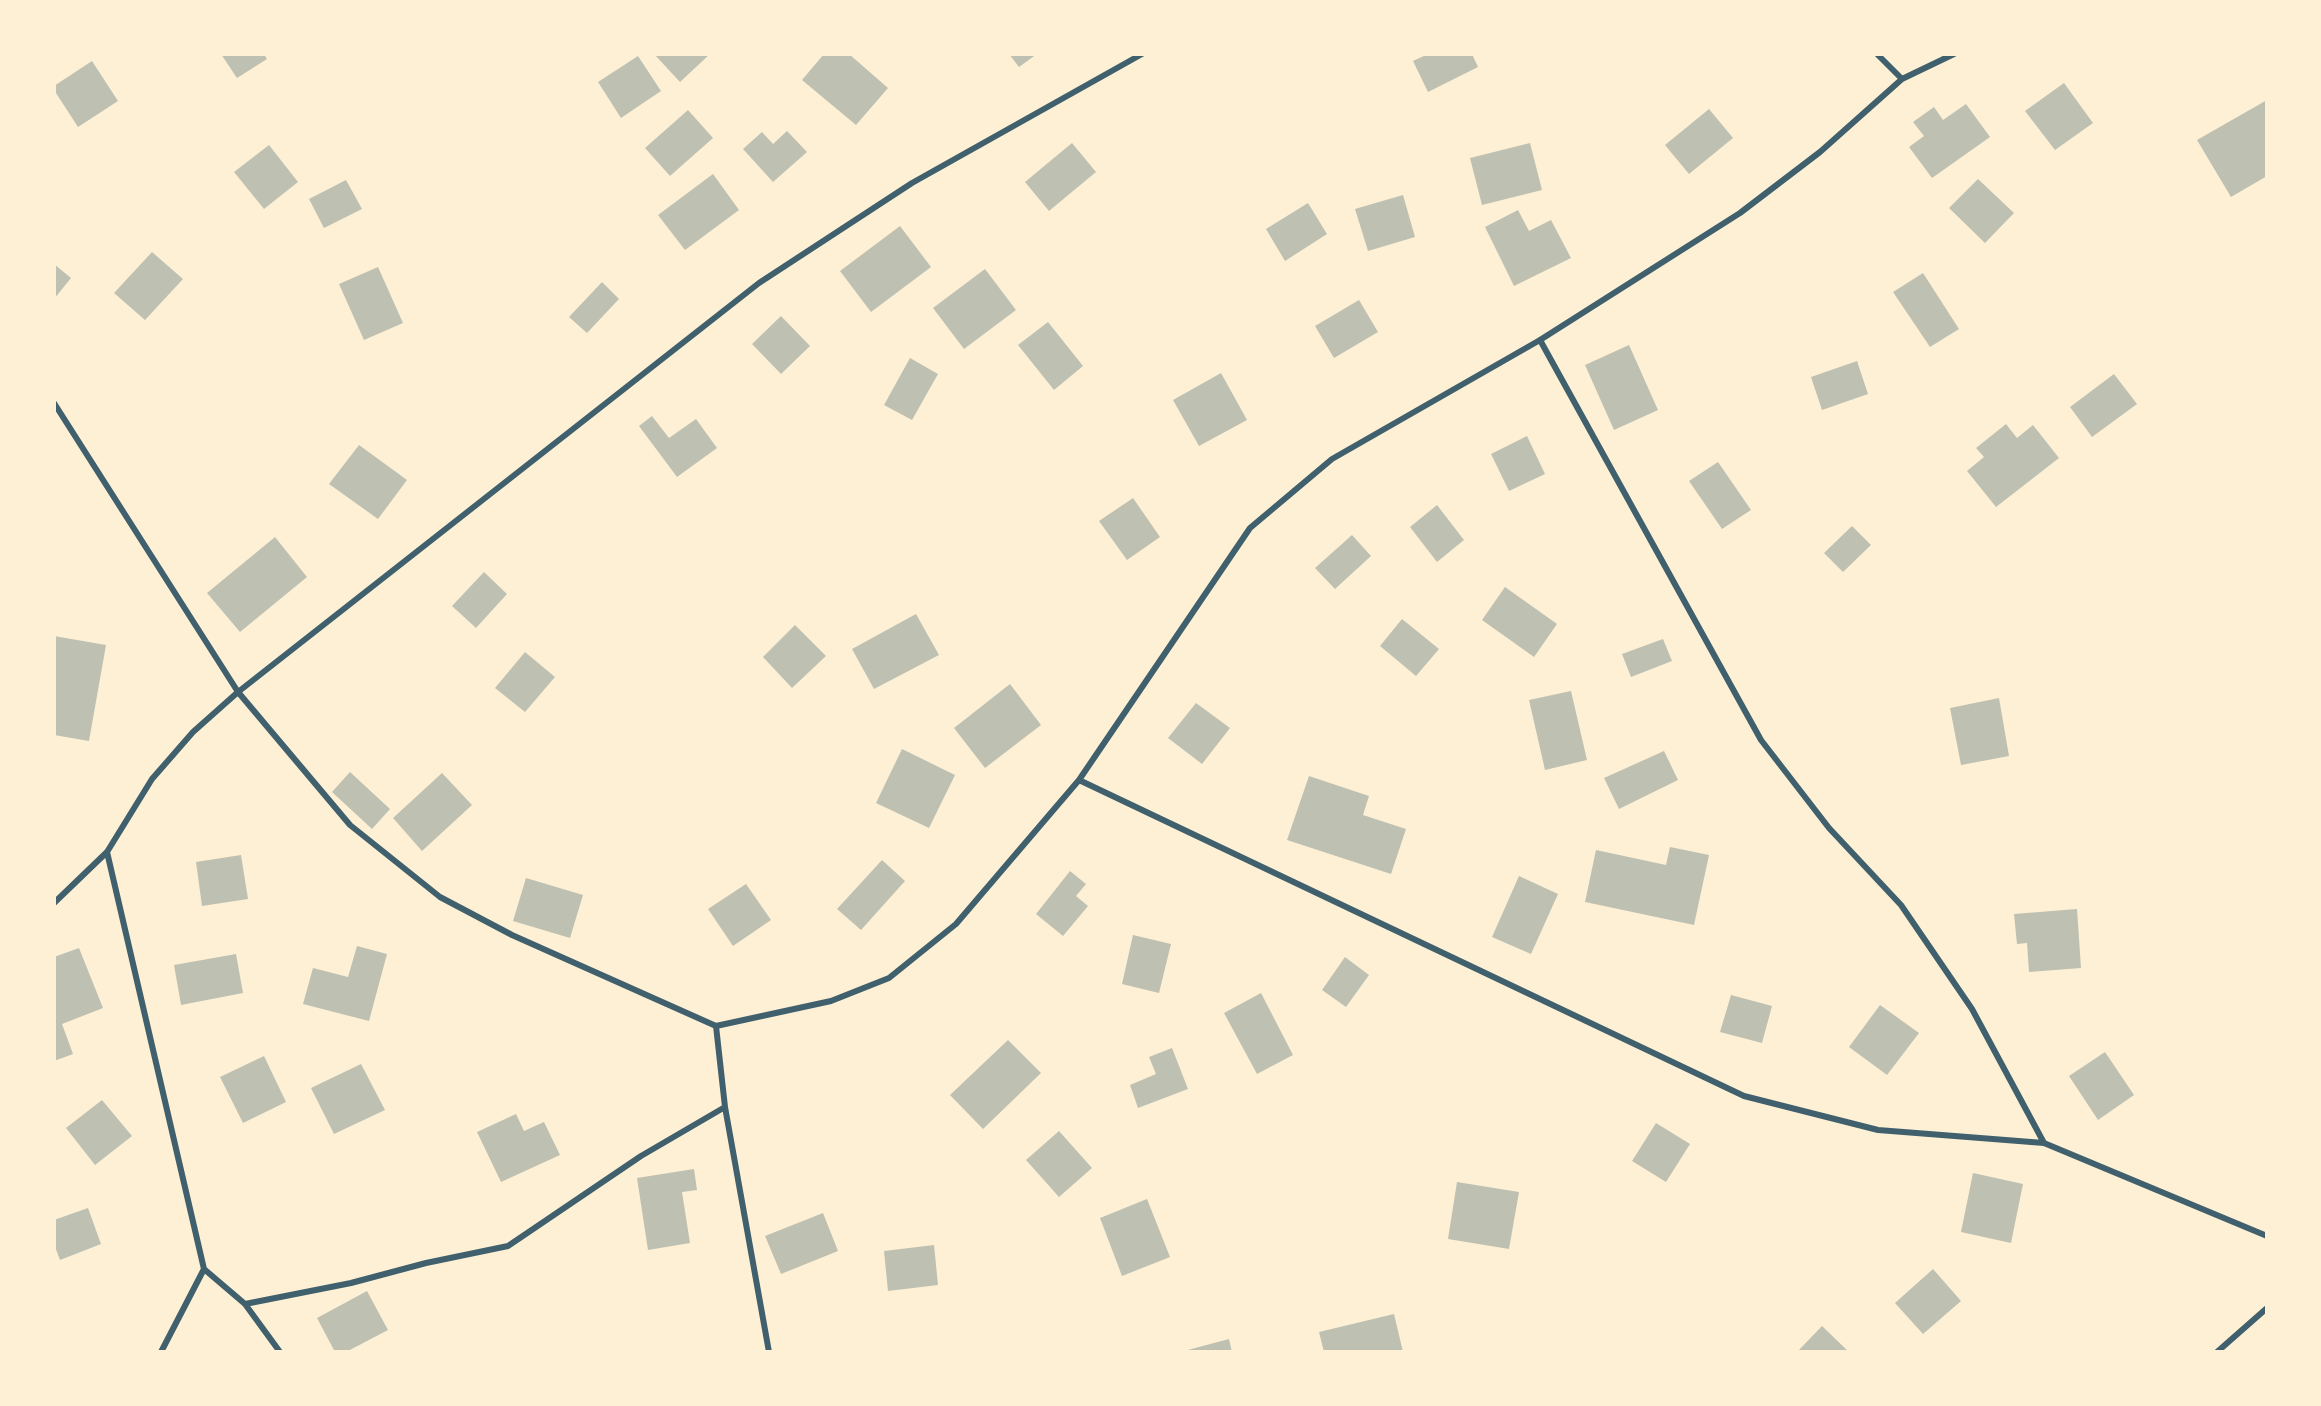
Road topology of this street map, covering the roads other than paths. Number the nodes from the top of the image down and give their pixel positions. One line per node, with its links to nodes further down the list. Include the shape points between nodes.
1 (1142, 54): 7 (street, via 912,183 759,283)
2 (1877, 54): 4 (street)
3 (1954, 54): 4 (street)
4 (1902, 79): 5 (street, via 1820,152 1740,213)
5 (1540, 340): 8 (street, via 1332,459 1250,528); 13 (street, via 1761,740 1829,828 1901,905 1972,1010)
6 (54, 403): 7 (street)
7 (238, 692): 9 (street, via 193,732 152,779); 11 (street, via 350,825 440,897)
8 (1079, 780): 11 (street, via 956,924 889,978 831,1001); 13 (street, via 1744,1096 1878,1130)
9 (107, 852): 10 (street); 15 (street)
10 (54, 903)
11 (716, 1026): 12 (street)
12 (725, 1107): 16 (street, via 641,1156 508,1246); 20 (street)
13 (2044, 1143): 14 (street)
14 (2267, 1236)
15 (204, 1269): 16 (street); 18 (street)
16 (245, 1304): 19 (street)
17 (2267, 1308): 21 (street)
18 (161, 1352)
19 (280, 1352)
20 (769, 1352)
21 (2217, 1352)

